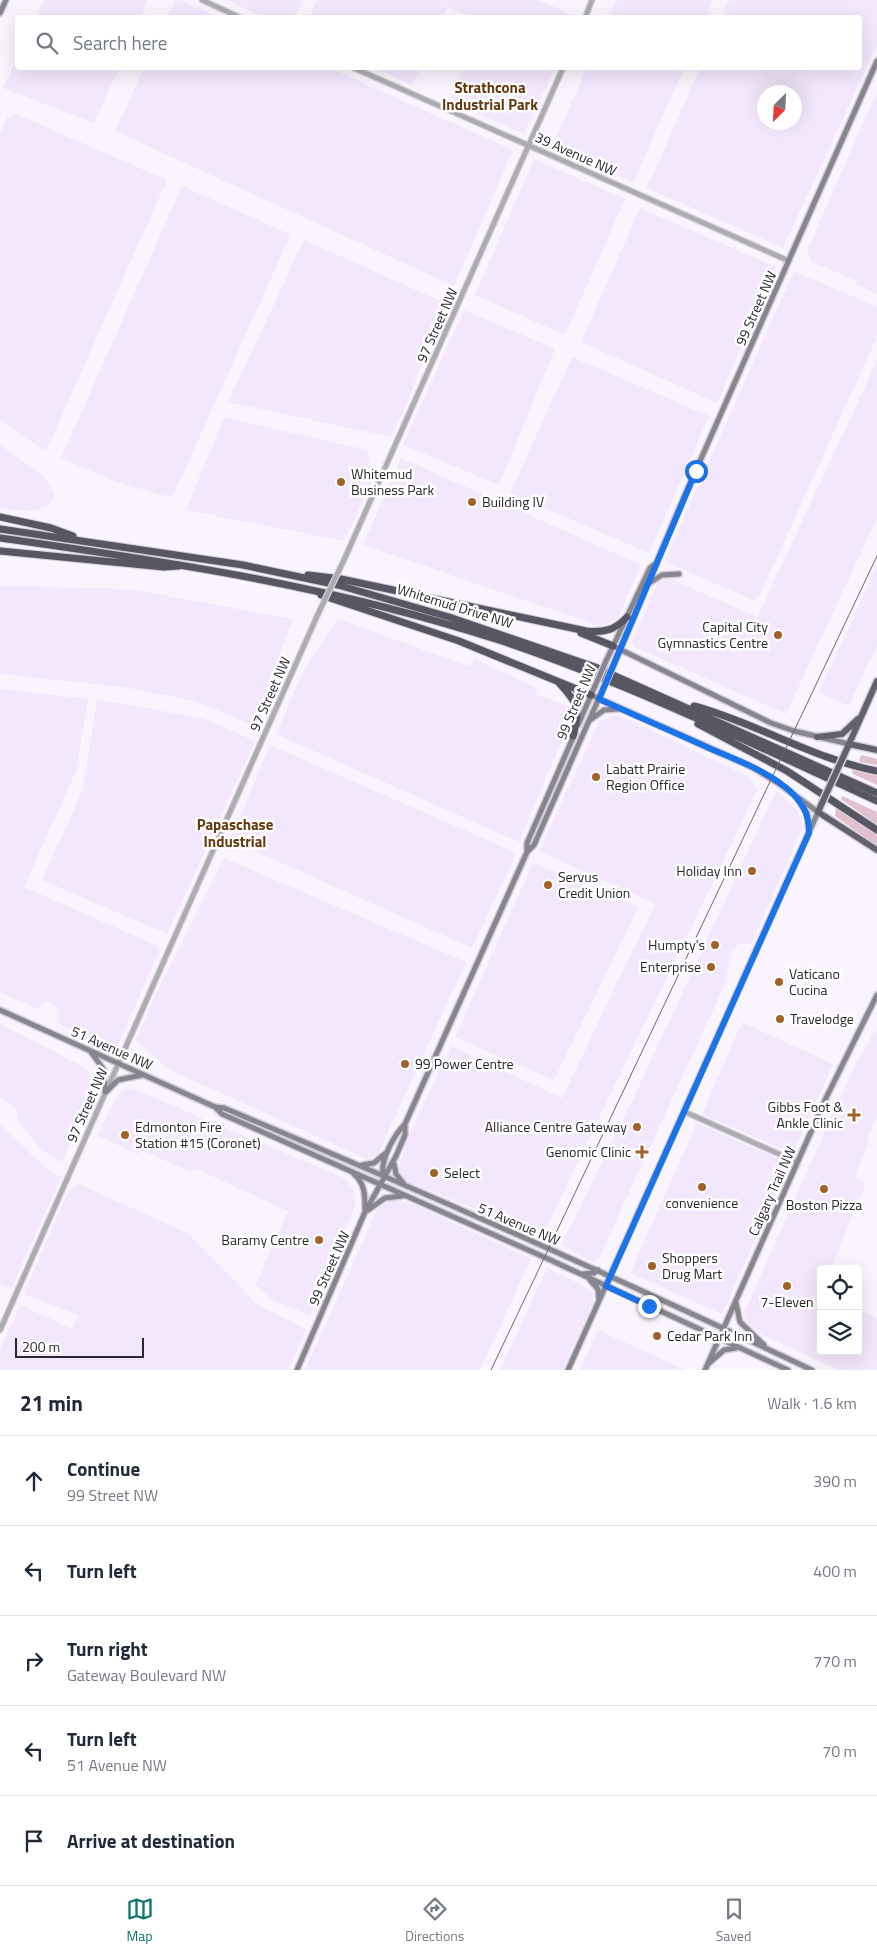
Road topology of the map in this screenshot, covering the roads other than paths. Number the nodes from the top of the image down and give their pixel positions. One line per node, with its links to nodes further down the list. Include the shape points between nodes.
1 (2, 0): 5 (main road)
2 (6, 0): 6 (main road)
3 (202, 0): 7 (street)
4 (592, 0): 8 (street)
5 (0, 4)
6 (0, 13)
7 (234, 15)
8 (586, 15)
9 (877, 62): 13 (main road, 99 Street NW)
10 (359, 70): 12 (street, 39 Avenue NW)
11 (562, 70): 12 (street, 97 Street NW)
12 (529, 145): 13 (street, 39 Avenue NW); 53 (street, 97 Street NW, bridge)
13 (788, 261): 19 (main road, 99 Street NW)
14 (0, 517): 17 (highway, via 51,528)
15 (0, 529): 17 (highway, Whitemud Drive NW)
16 (0, 538): 20 (highway, Whitemud Drive NW)
17 (90, 542): 21 (highway, Whitemud Drive NW)
18 (0, 551): 20 (highway, via 164,567)
19 (655, 564): 23 (main road, 99 Street NW); 25 (main road, 99 Street NW, via 650,568)
20 (191, 565): 24 (highway, Whitemud Drive NW)
21 (283, 573): 26 (highway, via 341,579); 33 (highway, Whitemud Drive NW, via 481,626 596,667)
22 (680, 574): 23 (main road, via 662,575)
23 (649, 584): 28 (main road, 99 Street NW)
24 (305, 587): 29 (highway); 33 (highway, Whitemud Drive NW, via 504,642)
25 (627, 616): 26 (highway, via 615,628 599,632); 27 (main road, 99 Street NW)
26 (545, 622): 27 (highway)
27 (613, 646): 28 (main road); 31 (main road, 99 Street NW, bridge)
28 (621, 649): 32 (main road, 99 Street NW, bridge); 38 (main road, via 746,712)
29 (556, 680): 31 (highway); 37 (highway, via 576,705 578,712)
30 (877, 681): 35 (highway)
31 (591, 695): 32 (main road); 37 (main road, 99 Street NW)
32 (599, 699): 34 (main road); 36 (main road, 99 Street NW)
33 (674, 704): 41 (highway, via 713,711 824,757); 43 (highway, Whitemud Drive NW); 44 (highway, Whitemud Drive NW); 46 (highway, via 700,726 787,771)
34 (623, 710): 36 (main road, via 604,710); 42 (main road, via 744,764)
35 (862, 715): 38 (highway, via 842,734); 39 (highway)
36 (588, 723): 49 (main road, 99 Street NW, via 534,846)
37 (573, 736): 49 (main road, 99 Street NW, via 527,843)
38 (817, 737): 39 (main road)
39 (849, 744): 40 (highway); 45 (highway, bridge)
40 (877, 750)
41 (877, 771)
42 (778, 783): 45 (main road); 47 (main road, via 803,806)
43 (877, 792)
44 (877, 801)
45 (818, 812): 47 (main road); 48 (highway)
46 (877, 830)
47 (809, 833): 57 (main road)
48 (877, 850)
49 (527, 852): 58 (main road, 99 Street NW)
50 (877, 995): 61 (main road, Calgary Trail NW)
51 (0, 1010): 52 (main road, 51 Avenue NW)
52 (89, 1050): 53 (main road, 51 Avenue NW); 55 (main road, via 104,1070)
53 (118, 1063): 54 (main road, 51 Avenue NW); 55 (street, 97 Street NW)
54 (145, 1075): 55 (main road, via 123,1078); 56 (main road, 51 Avenue NW)
55 (105, 1092): 76 (street, 97 Street NW)
56 (215, 1107): 62 (main road, 51 Avenue NW); 63 (main road, 51 Avenue NW, via 222,1114)
57 (685, 1112): 61 (street); 71 (main road)
58 (405, 1124): 59 (main road, 99 Street NW); 60 (main road, 99 Street NW)
59 (389, 1150): 62 (main road, via 374,1163); 64 (main road, 99 Street NW, via 382,1169)
60 (396, 1156): 64 (main road, 99 Street NW); 66 (main road, via 394,1171)
61 (797, 1162): 73 (main road, Calgary Trail NW)
62 (357, 1164): 64 (main road, 51 Avenue NW)
63 (348, 1170): 65 (main road, 51 Avenue NW); 68 (main road, via 361,1182)
64 (383, 1176): 65 (main road, 99 Street NW); 66 (main road, 51 Avenue NW)
65 (379, 1184): 67 (main road, 51 Avenue NW); 68 (main road, 99 Street NW)
66 (406, 1186): 69 (main road, 51 Avenue NW)
67 (406, 1196): 68 (main road, via 385,1198); 70 (main road, 51 Avenue NW)
68 (365, 1212): 81 (main road, 99 Street NW)
69 (598, 1270): 70 (main road, via 594,1274); 71 (main road, 51 Avenue NW)
70 (580, 1274): 72 (main road, 51 Avenue NW); 74 (main road, via 597,1287)
71 (611, 1275): 72 (main road); 75 (main road, 51 Avenue NW)
72 (606, 1286): 74 (main road); 77 (main road, 51 Avenue NW)
73 (736, 1300): 75 (main road, Calgary Trail NW); 78 (main road, via 740,1322)
74 (598, 1303): 82 (main road)
75 (724, 1328): 77 (main road, Calgary Trail NW); 78 (main road, 51 Avenue NW)
76 (0, 1330)
77 (719, 1338): 79 (main road, 51 Avenue NW); 80 (main road, Calgary Trail NW)
78 (768, 1348): 84 (main road, 51 Avenue NW)
79 (745, 1350): 80 (main road, via 727,1349); 83 (main road, 51 Avenue NW)
80 (706, 1368)
81 (296, 1370)
82 (568, 1370)
83 (788, 1370)
84 (812, 1370)

